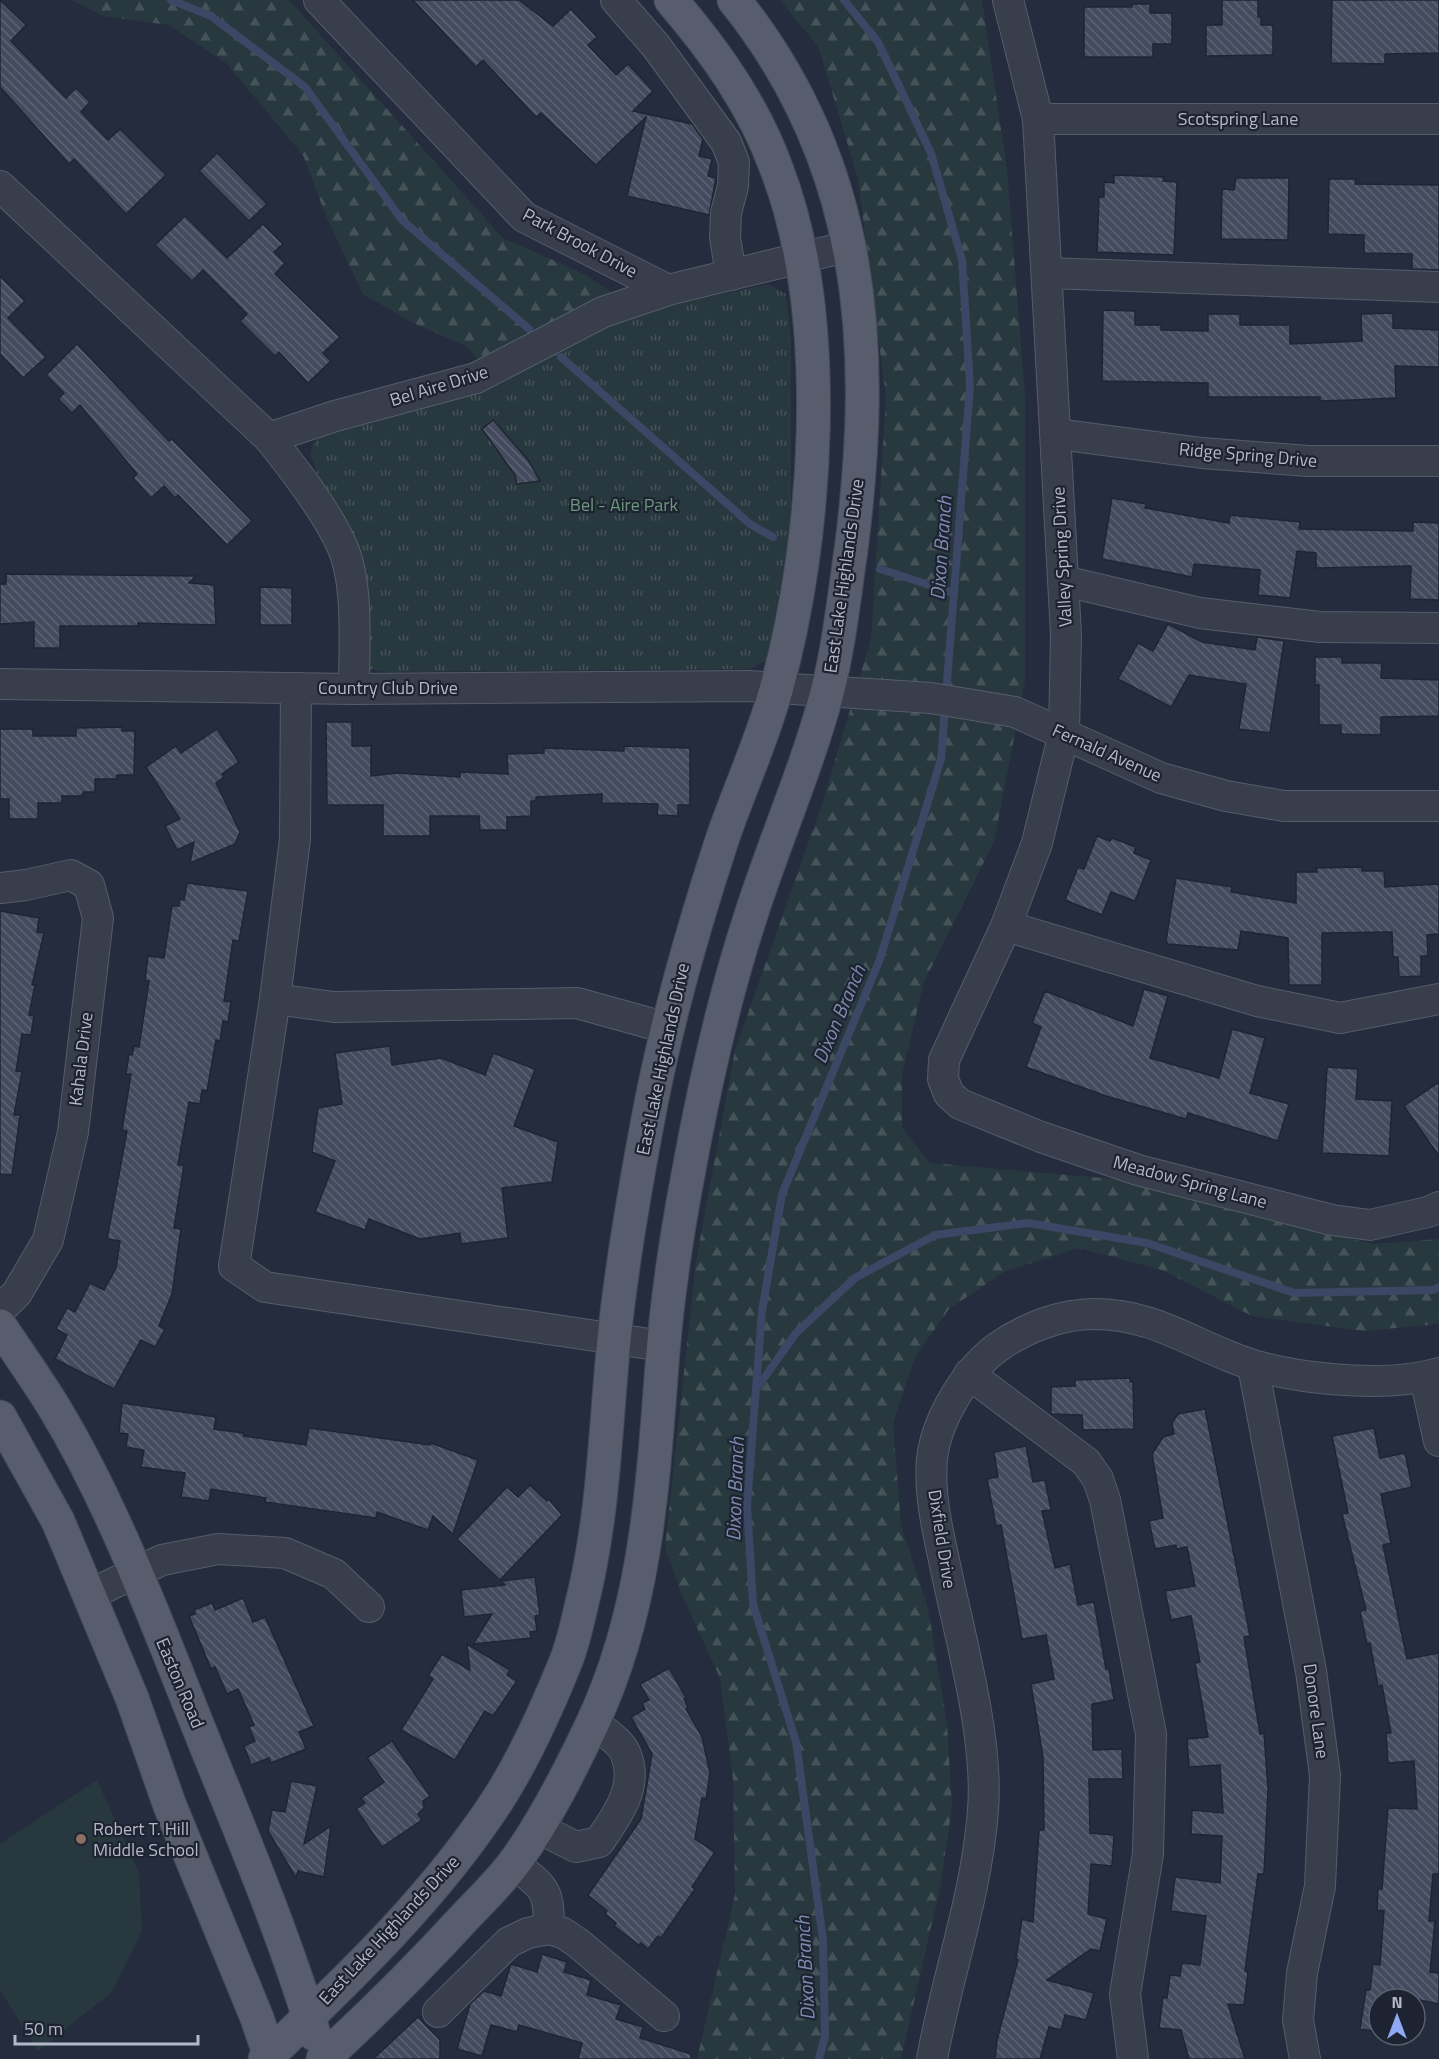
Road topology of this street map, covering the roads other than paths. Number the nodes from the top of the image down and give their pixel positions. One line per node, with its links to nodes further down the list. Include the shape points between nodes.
1 (319, 0): 14 (street, Park Brook Drive, via 524,217)
2 (616, 0): 12 (street, via 656,46 726,142 734,162 725,237)
3 (671, 0): 10 (main road, East Lake Highlands Drive, via 707,42 754,120 777,167)
4 (734, 0): 9 (main road, East Lake Highlands Drive, via 788,77 815,132 834,182)
5 (1008, 0): 6 (street, Valley Spring Drive)
6 (1038, 119): 7 (street, Scotspring Lane); 11 (street, Valley Spring Drive)
7 (1439, 119)
8 (0, 186): 16 (street)
9 (850, 246): 10 (street); 24 (main road, East Lake Highlands Drive, via 860,310 862,422 856,513 840,633)
10 (803, 257): 12 (street); 22 (main road, East Lake Highlands Drive, via 811,344 809,489 801,568)
11 (1047, 273): 13 (street); 15 (street, Valley Spring Drive)
12 (731, 275): 14 (street)
13 (1439, 287)
14 (668, 290): 16 (street, Bel Aire Drive, via 603,312 476,378)
15 (1057, 434): 17 (street, Ridge Spring Drive, via 1202,453 1308,461); 18 (street, Valley Spring Drive)
16 (269, 438): 23 (street, via 297,473 342,547 353,599)
17 (1439, 461)
18 (1064, 581): 19 (street, via 1200,613 1320,627); 25 (street, Valley Spring Drive)
19 (1439, 627)
20 (0, 684): 21 (street, Country Club Drive)
21 (296, 688): 23 (street, Country Club Drive); 29 (street, via 295,839)
22 (776, 688): 23 (street, Country Club Drive); 24 (street, Fernald Avenue); 31 (main road, East Lake Highlands Drive, via 686,954)
23 (354, 689)
24 (827, 690): 25 (street, Fernald Avenue, via 973,704 1014,712); 37 (main road, East Lake Highlands Drive, via 755,900 725,1002 687,1181)
25 (1064, 733): 26 (street, Fernald Avenue, via 1161,778 1226,796 1284,806); 28 (street, Valley Spring Drive, via 1037,843)
26 (1439, 806)
27 (0, 888): 34 (street, Kahala Drive, via 71,875 89,885 98,918 73,1132 48,1240 17,1293)
28 (1006, 926): 30 (street, via 1257,1001 1340,1018); 32 (street, Valley Spring Drive, via 944,1060 943,1079)
29 (275, 999): 31 (street, via 334,1007 577,1003); 36 (street, via 234,1266 265,1287)
30 (1439, 999)
31 (667, 1028): 36 (main road, East Lake Highlands Drive, via 629,1226)
32 (949, 1094): 33 (street, Meadow Spring Lane, via 960,1104 1041,1137 1138,1170 1332,1220 1370,1225)
33 (1439, 1207)
34 (0, 1310)
35 (0, 1326): 43 (main road, Easton Road, via 56,1410 91,1475)
36 (614, 1340): 37 (street); 51 (main road, East Lake Highlands Drive, via 598,1533 569,1654 512,1776 469,1843 408,1916)
37 (663, 1346): 46 (main road, East Lake Highlands Drive, via 650,1519 633,1605 614,1672)
38 (1253, 1366): 39 (street, Dixfield Drive, via 1150,1321 1092,1314 1048,1322 1009,1339 985,1356); 40 (street, Dixfield Drive, via 1311,1377); 57 (street, Donore Lane, via 1311,1671 1325,1775 1320,1886 1302,1973 1298,2020)
39 (969, 1374): 55 (street, Dixfield Drive, via 944,1421 932,1458 934,1512 983,1757 983,1811); 56 (street, via 1086,1462 1106,1500 1151,1734 1148,1854 1125,1994)
40 (1432, 1375): 42 (street)
41 (0, 1417): 44 (main road, via 42,1487)
42 (1439, 1441)
43 (134, 1572): 44 (street); 45 (street, via 162,1560 218,1550 285,1553 334,1574); 51 (main road, Easton Road, via 243,1837)
44 (89, 1595): 53 (main road)
45 (369, 1607)
46 (592, 1722): 47 (main road, East Lake Highlands Drive); 47 (street, via 626,1754 630,1778 621,1809 599,1842 576,1847)
47 (538, 1828): 48 (main road, East Lake Highlands Drive)
48 (514, 1864): 49 (street, via 546,1894); 54 (main road, East Lake Highlands Drive, via 431,1954)
49 (549, 1929): 50 (street, via 509,1942); 52 (street, via 578,1943)
50 (438, 2012)
51 (309, 2016): 53 (main road, East Lake Highlands Drive); 54 (main road, Easton Road)
52 (664, 2016)
53 (269, 2058)
54 (322, 2059)
55 (932, 2059)
56 (1133, 2059)
57 (1305, 2059)

